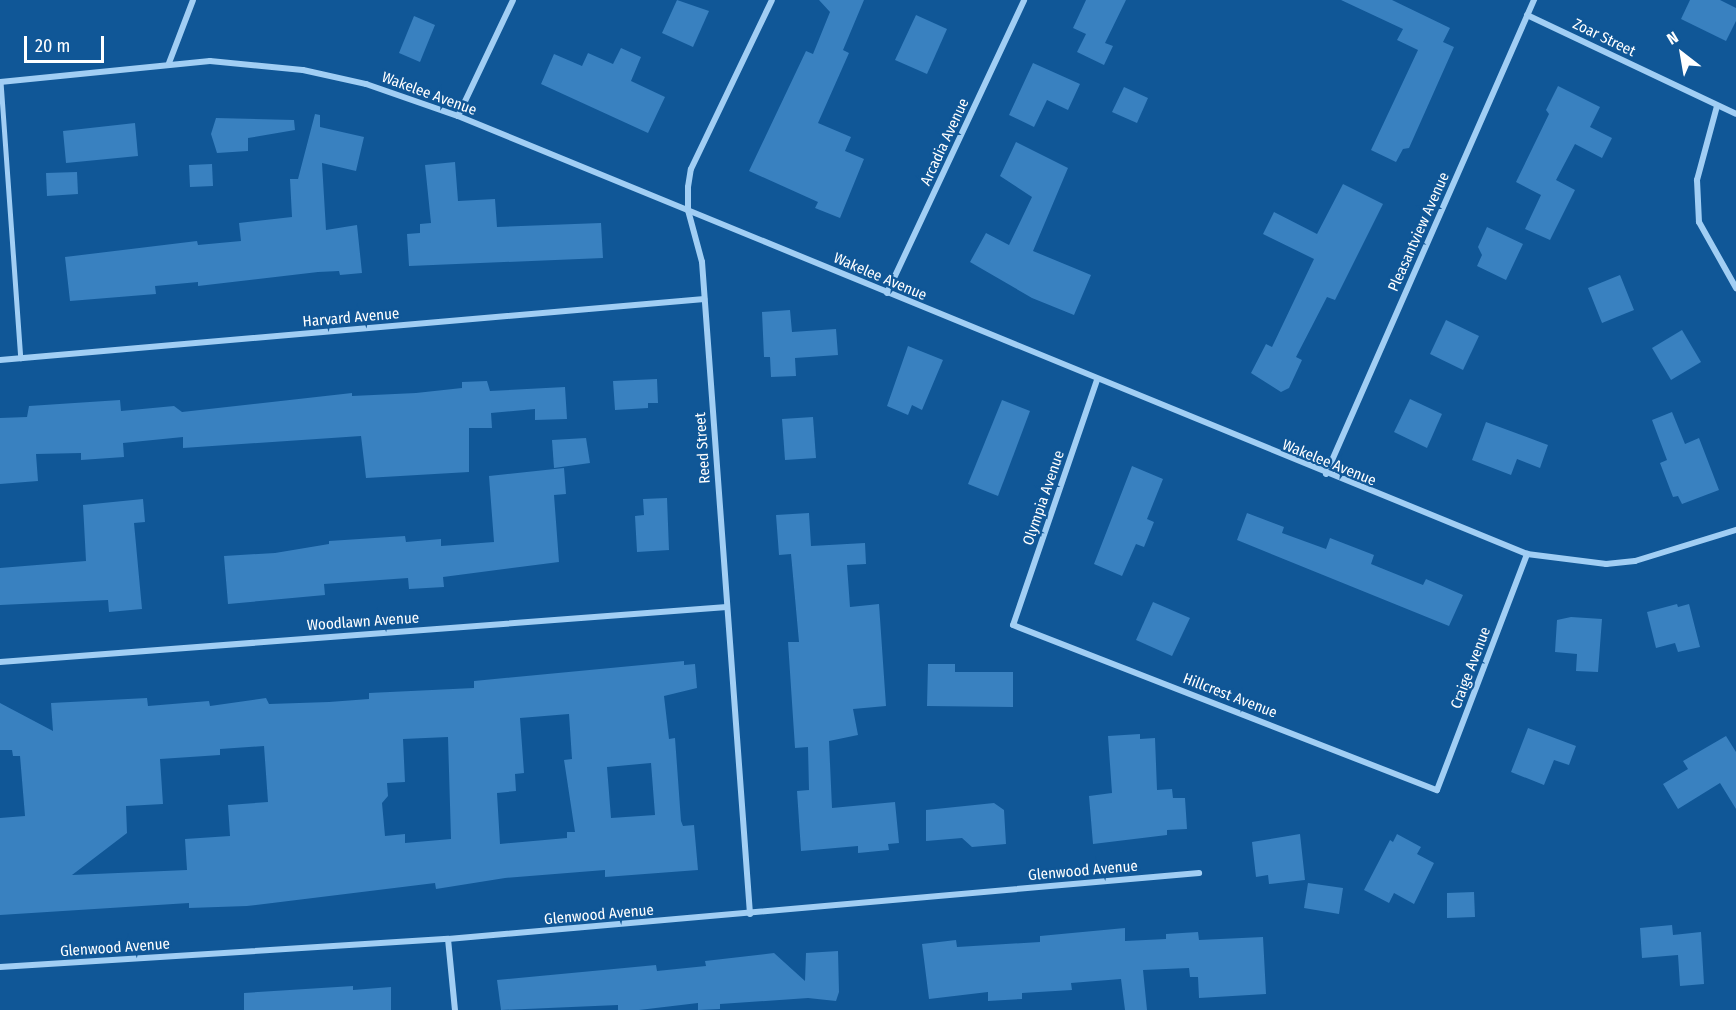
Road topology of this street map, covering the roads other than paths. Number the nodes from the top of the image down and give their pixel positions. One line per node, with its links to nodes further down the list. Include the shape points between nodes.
1 (193, 0): 7 (street)
2 (513, 0): 11 (street)
3 (772, 0): 12 (street, Reed Street, via 691,169)
4 (1024, 0): 14 (street, Arcadia Avenue)
5 (1534, 0): 6 (street, Pleasantview Avenue)
6 (1527, 15): 9 (street, Zoar Street); 19 (street, Pleasantview Avenue)
7 (169, 63): 8 (street, Wakelee Avenue); 11 (street, Wakelee Avenue, via 250,63 303,70 366,84)
8 (0, 82): 16 (lane)
9 (1717, 106): 10 (street, Zoar Street); 13 (street, via 1697,180 1699,222)
10 (1736, 114)
11 (458, 116): 12 (street, Wakelee Avenue)
12 (688, 210): 14 (street, Wakelee Avenue); 15 (street, Reed Street, via 702,262)
13 (1736, 288)
14 (887, 293): 18 (street, Wakelee Avenue)
15 (704, 299): 16 (street, Harvard Avenue); 22 (street, Reed Street)
16 (21, 358): 17 (street, Harvard Avenue)
17 (0, 360)
18 (1097, 380): 19 (street, Wakelee Avenue); 23 (street, Olympia Avenue)
19 (1326, 474): 21 (street, Wakelee Avenue)
20 (1736, 530): 21 (street, Wakelee Avenue, via 1635,561 1606,564)
21 (1527, 554): 25 (street, Craige Avenue)
22 (727, 607): 24 (street, Woodlawn Avenue); 27 (street, Reed Street)
23 (1013, 625): 25 (street, Hillcrest Avenue)
24 (0, 662)
25 (1437, 790)
26 (1199, 873): 27 (street, Glenwood Avenue)
27 (750, 914): 28 (street, Glenwood Avenue)
28 (448, 939): 29 (street, Glenwood Avenue); 30 (street)
29 (0, 967)
30 (455, 1010)

